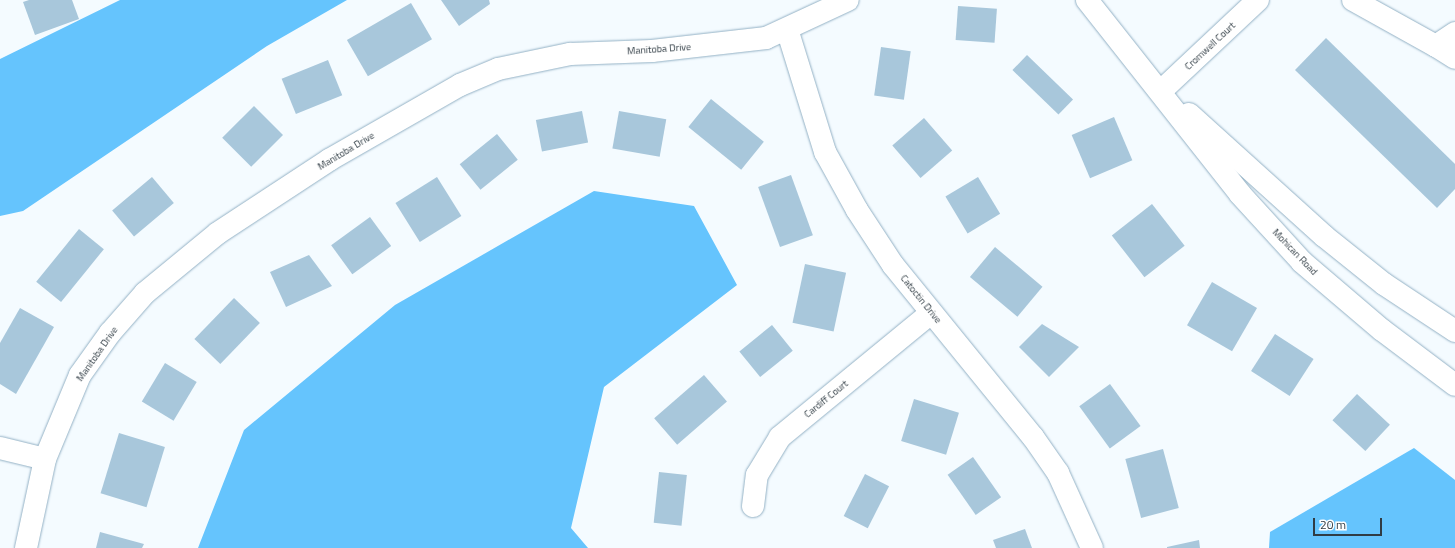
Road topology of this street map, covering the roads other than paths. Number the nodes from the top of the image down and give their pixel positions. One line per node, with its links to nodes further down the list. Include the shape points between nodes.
1 (848, 0): 5 (street, Manitoba Drive)
2 (1087, 0): 9 (street, Mohican Road)
3 (1258, 0): 9 (street, Cromwell Court)
4 (1353, 0): 7 (street)
5 (787, 29): 10 (street, Catoctin Drive, via 825,152 869,228); 14 (street, Manitoba Drive, via 766,38 570,54 511,66 460,85 329,160 218,233 145,293 110,333 80,375)
6 (1455, 32): 7 (street)
7 (1436, 46): 8 (street)
8 (1455, 58)
9 (1161, 91): 11 (street, Mohican Road, via 1227,146 1324,236 1384,284); 12 (street, Mohican Road, via 1240,194 1302,262 1382,330)
10 (931, 313): 15 (street, Cardiff Court, via 780,437 757,475); 17 (street, Catoctin Drive, via 965,351 1054,467 1082,521)
11 (1455, 331)
12 (1455, 385)
13 (0, 448): 14 (street)
14 (45, 459): 16 (street, Manitoba Drive)
15 (753, 506)
16 (26, 548)
17 (1092, 548)

